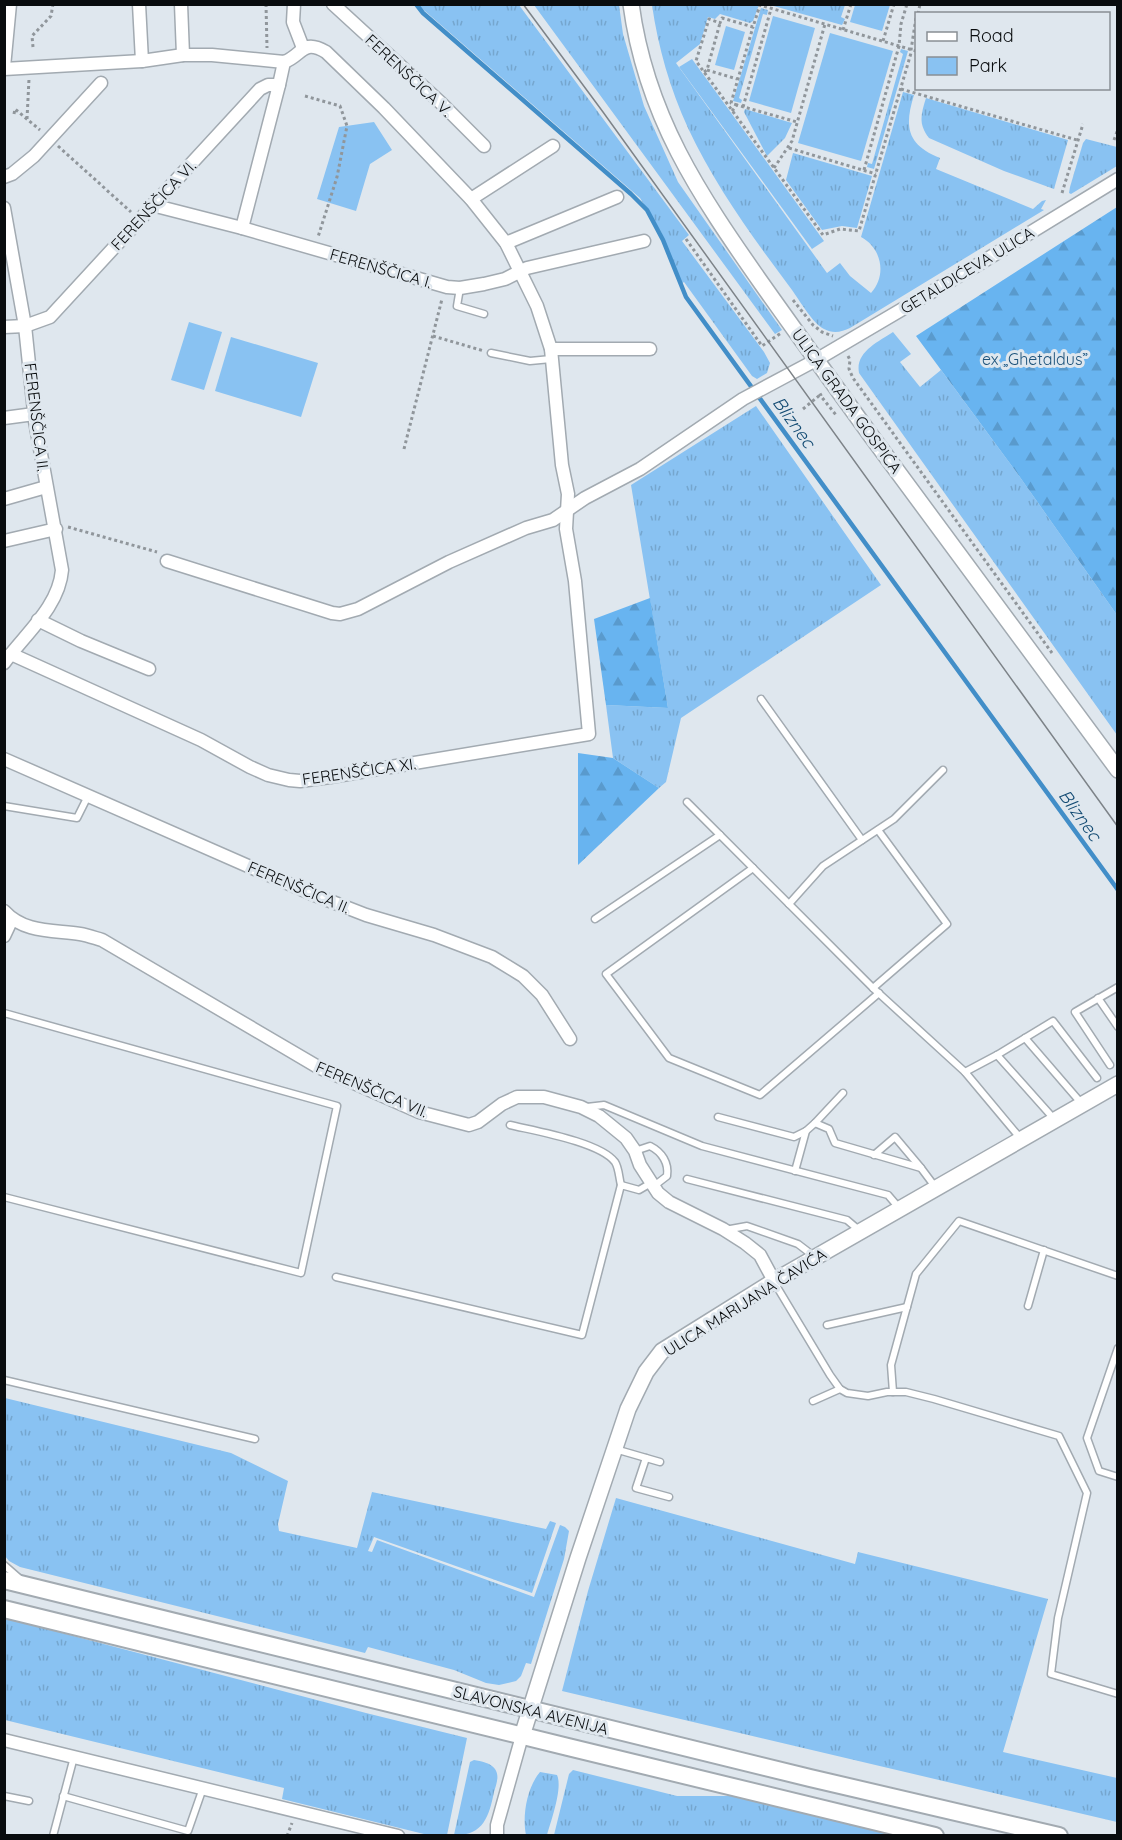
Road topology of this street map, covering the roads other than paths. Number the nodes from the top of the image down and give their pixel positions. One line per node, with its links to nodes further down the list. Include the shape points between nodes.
1 (10, 4): 11 (street)
2 (139, 4): 9 (street)
3 (181, 4): 8 (street)
4 (294, 4): 7 (street, via 293,22)
5 (333, 4): 14 (street, FERENŠČICA V.)
6 (631, 4): 33 (street, ULICA GRADA GOSPIĆA, via 649,84 683,165)
7 (303, 48): 10 (street); 19 (street, via 315,47 326,52)
8 (183, 55): 9 (street); 10 (street)
9 (142, 61): 11 (street)
10 (284, 62): 13 (street)
11 (4, 68)
12 (101, 83): 16 (street, via 50,139 20,168)
13 (279, 85): 20 (street, FERENŠČICA VI., via 261,89); 22 (street)
14 (484, 146)
15 (553, 146): 19 (street)
16 (4, 177)
17 (1118, 179): 33 (street, GETALDIĆEVA ULICA)
18 (617, 197): 24 (street)
19 (471, 199): 24 (street)
20 (152, 205): 22 (street, FERENŠČICA I.); 28 (street, FERENŠČICA VI., via 50,317)
21 (4, 208): 28 (street, FERENŠČICA II.)
22 (242, 228): 26 (street, FERENŠČICA I.)
23 (644, 241): 25 (street, FERENŠČICA I.)
24 (506, 243): 25 (street)
25 (520, 271): 26 (street, FERENŠČICA I., via 505,279); 32 (street, via 537,306)
26 (460, 288): 27 (lane, via 457,306)
27 (484, 314)
28 (25, 326): 29 (street); 34 (street, FERENŠČICA II.)
29 (4, 327)
30 (650, 349): 32 (street)
31 (491, 353): 32 (lane, via 530,361)
32 (551, 354): 38 (street)
33 (816, 360): 38 (street, GETALDIĆEVA ULICA, via 771,382 640,469); 48 (street, ULICA GRADA GOSPIĆA)
34 (34, 414): 35 (street); 36 (street, FERENŠČICA II.)
35 (4, 418)
36 (46, 488): 37 (street); 39 (street, FERENŠČICA II.)
37 (4, 499)
38 (567, 510): 41 (street, via 553,520 526,528 358,609 340,614); 43 (street, FERENŠČICA XI., via 589,734 330,777 288,780 268,775 201,740)
39 (60, 527): 40 (street); 42 (street, FERENŠČICA II., via 62,578)
40 (4, 541)
41 (167, 561)
42 (38, 620): 43 (street, FERENŠČICA II.); 44 (street)
43 (7, 656)
44 (149, 669)
45 (761, 699): 54 (lane)
46 (4, 759): 49 (street, FERENŠČICA II.)
47 (943, 770): 52 (lane)
48 (1118, 770)
49 (89, 795): 51 (lane, via 77,818); 67 (street, FERENŠČICA II., via 312,894 492,957 522,976 542,995)
50 (687, 802): 53 (lane)
51 (4, 806)
52 (878, 830): 54 (lane); 61 (lane, via 947,924)
53 (720, 835): 55 (lane); 58 (lane)
54 (862, 840): 56 (lane, via 823,866)
55 (753, 868): 56 (lane); 62 (lane, via 606,974 669,1058 760,1095)
56 (789, 904): 61 (lane)
57 (8, 915): 59 (street, FERENŠČICA VII.); 75 (street, FERENŠČICA VII., via 20,925 102,940 318,1067 420,1112 469,1125 517,1097 544,1097)
58 (594, 919)
59 (4, 936)
60 (1118, 987): 63 (lane)
61 (873, 988): 62 (lane)
62 (879, 993): 70 (lane)
63 (1098, 999): 65 (lane); 69 (lane, via 1075,1012)
64 (4, 1013): 90 (lane, via 337,1106 301,1273)
65 (1118, 1027)
66 (1025, 1038): 68 (lane); 71 (lane, via 1053,1021); 74 (lane)
67 (570, 1039)
68 (997, 1055): 70 (lane); 77 (lane)
69 (1110, 1065)
70 (966, 1072): 81 (lane)
71 (1097, 1078)
72 (1118, 1084): 74 (street, ULICA MARIJANA ČAVIĆA)
73 (843, 1093): 78 (lane)
74 (1083, 1105): 77 (street, ULICA MARIJANA ČAVIĆA)
75 (582, 1107): 82 (street, FERENŠČICA VII., via 612,1125); 85 (lane, via 604,1105 702,1146)
76 (718, 1118): 80 (lane, via 794,1137)
77 (1055, 1120): 81 (street, ULICA MARIJANA ČAVIĆA)
78 (815, 1123): 80 (lane); 83 (lane, via 829,1129 835,1143)
79 (510, 1125): 87 (lane, via 604,1153 616,1163)
80 (806, 1131): 85 (lane)
81 (1021, 1140): 89 (street, ULICA MARIJANA ČAVIĆA)
82 (635, 1151): 88 (street, FERENŠČICA VII.); 88 (lane, via 650,1146 664,1158 667,1176)
83 (874, 1155): 84 (lane); 84 (lane, via 895,1137)
84 (921, 1168): 89 (lane)
85 (795, 1171): 91 (lane, via 888,1195)
86 (687, 1179): 93 (lane, via 847,1220)
87 (621, 1185): 88 (lane, via 639,1190); 97 (lane, via 582,1335)
88 (652, 1185): 92 (street, FERENŠČICA VII., via 669,1202)
89 (937, 1188): 91 (street, ULICA MARIJANA ČAVIĆA)
90 (4, 1197)
91 (901, 1209): 93 (street, ULICA MARIJANA ČAVIĆA)
92 (724, 1230): 95 (lane, via 747,1226 798,1244); 98 (street, FERENŠČICA VII., via 760,1255)
93 (861, 1232): 95 (street, ULICA MARIJANA ČAVIĆA)
94 (1044, 1250): 96 (lane); 99 (lane); 100 (lane, via 959,1221 916,1274)
95 (815, 1258): 98 (street, ULICA MARIJANA ČAVIĆA)
96 (1118, 1276)
97 (336, 1277)
98 (774, 1281): 104 (lane); 108 (street, ULICA MARIJANA ČAVIĆA, via 662,1351 638,1386)
99 (1028, 1306)
100 (907, 1307): 101 (lane); 105 (lane, via 891,1365)
101 (827, 1324)
102 (1118, 1348): 111 (lane, via 1088,1438 1099,1471)
103 (4, 1380): 107 (lane)
104 (840, 1389): 105 (lane, via 868,1396); 106 (lane)
105 (893, 1392): 117 (lane, via 934,1399 1059,1436 1088,1492 1058,1618 1051,1674)
106 (813, 1401)
107 (255, 1439)
108 (614, 1449): 109 (lane); 118 (street, ULICA MARIJANA ČAVIĆA)
109 (646, 1458): 110 (lane); 112 (lane, via 636,1488)
110 (660, 1462)
111 (1118, 1477)
112 (669, 1497)
113 (4, 1565): 115 (lane)
114 (4, 1580): 115 (main road, SLAVONSKA AVENIJA)
115 (30, 1586): 118 (main road, SLAVONSKA AVENIJA)
116 (4, 1609): 119 (main road, SLAVONSKA AVENIJA)
117 (1118, 1694)
118 (531, 1709): 119 (street, ULICA MARIJANA ČAVIĆA); 131 (main road, SLAVONSKA AVENIJA)
119 (522, 1736): 129 (street, ULICA MARIJANA ČAVIĆA); 130 (main road, SLAVONSKA AVENIJA)
120 (4, 1740): 121 (street)
121 (74, 1757): 122 (street); 124 (lane)
122 (204, 1788): 126 (lane); 128 (street)
123 (4, 1796): 125 (lane)
124 (63, 1796): 126 (lane); 127 (lane)
125 (29, 1801)
126 (188, 1833)
127 (53, 1836)
128 (398, 1836)
129 (497, 1836)
130 (935, 1836)
131 (1059, 1836)

